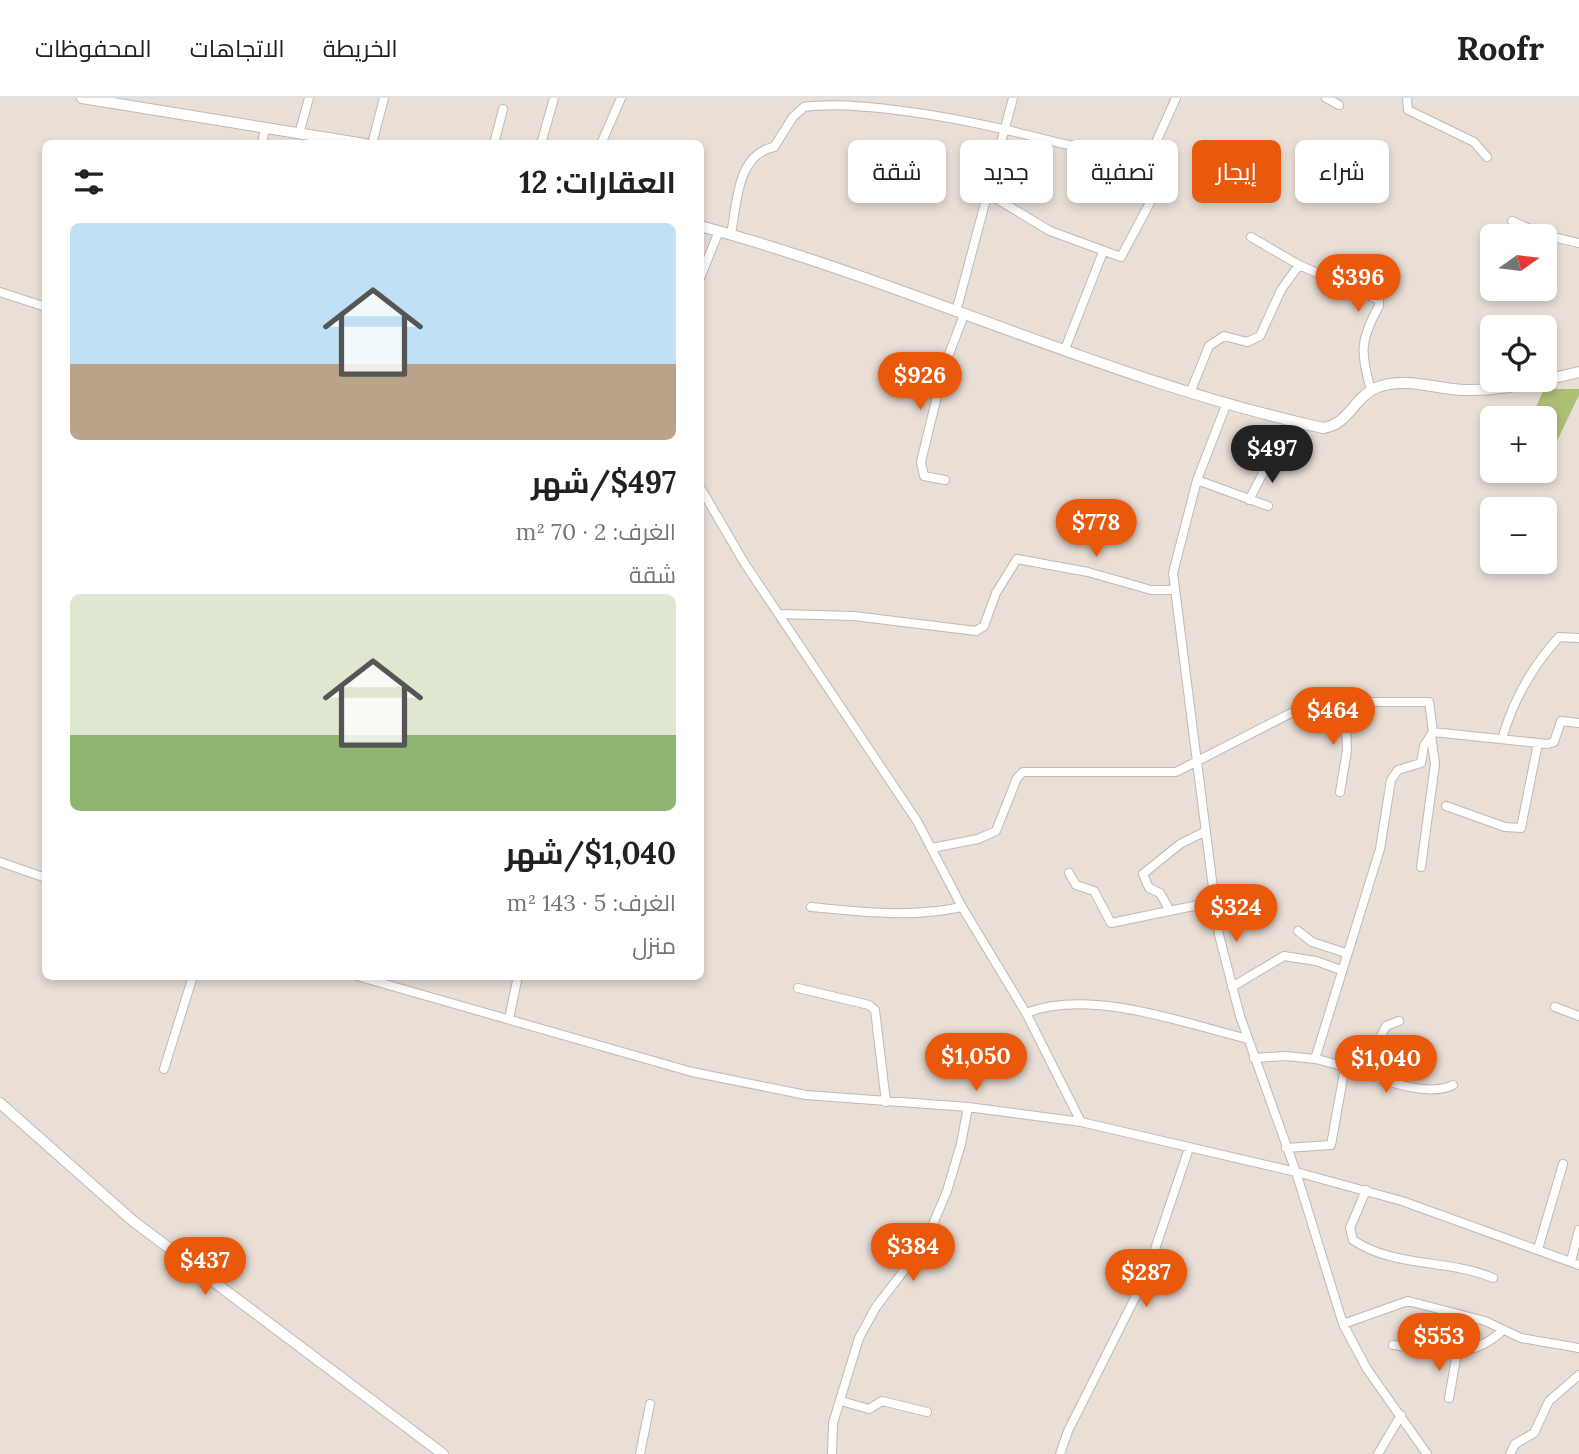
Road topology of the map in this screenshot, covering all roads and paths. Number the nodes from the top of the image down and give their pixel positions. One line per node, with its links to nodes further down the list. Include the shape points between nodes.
1 (82, 98): 12 (street)
2 (309, 98): 14 (street)
3 (384, 98): 17 (street)
4 (554, 98): 19 (street)
5 (621, 98): 20 (street)
6 (1013, 98): 13 (street)
7 (1176, 98): 22 (street)
8 (1326, 98): 10 (street)
9 (1407, 98): 24 (street, via 1409,110 1474,142)
10 (1339, 105)
11 (503, 109): 18 (street)
12 (265, 128): 14 (street); 15 (street)
13 (1004, 129): 21 (street); 23 (street); 30 (street, via 879,110 804,107 774,147 760,150 750,160)
14 (299, 134): 16 (street)
15 (263, 140)
16 (339, 140)
17 (373, 140)
18 (495, 140)
19 (542, 140)
20 (603, 140)
21 (1001, 140)
22 (1155, 140)
23 (1067, 146)
24 (1487, 157)
25 (985, 203): 38 (street)
26 (1003, 203): 33 (street, via 1049,231)
27 (1150, 203): 33 (street, via 1121,257)
28 (1512, 220): 32 (street, via 1544,235)
29 (704, 227): 30 (street)
30 (725, 232): 35 (street); 38 (street)
31 (1251, 237): 34 (street)
32 (1579, 243)
33 (1103, 252): 39 (street)
34 (1299, 265): 42 (street, via 1379,300 1363,340); 44 (street, via 1281,290 1260,336 1247,342 1224,336 1209,346)
35 (704, 271)
36 (0, 292): 37 (street)
37 (42, 306)
38 (960, 314): 39 (street); 47 (street, via 921,462 924,476)
39 (1065, 349): 44 (street)
40 (1579, 372): 41 (street)
41 (1557, 377)
42 (1371, 390): 43 (street, via 1395,382); 45 (street, via 1342,422 1331,427)
43 (1480, 390)
44 (1190, 393): 45 (street)
45 (1226, 405): 48 (street)
46 (1286, 461): 50 (street, via 1263,473)
47 (945, 480)
48 (1197, 480): 50 (street); 52 (street, via 1174,562)
49 (704, 493): 53 (street)
50 (1249, 500): 51 (street)
51 (1268, 506)
52 (1173, 590): 53 (street, via 1152,590 1017,559 996,593 984,626 976,631 854,616); 60 (street)
53 (779, 614): 64 (street)
54 (1579, 638): 58 (street, via 1559,637 1542,656 1516,697)
55 (1345, 702): 57 (street, via 1429,702); 60 (street, via 1288,713); 61 (street, via 1347,751)
56 (1579, 723): 59 (street, via 1561,722 1554,742)
57 (1432, 734): 58 (street); 66 (street, via 1435,764); 74 (street, via 1421,763 1398,770 1391,780 1378,856)
58 (1502, 739): 59 (street)
59 (1538, 743): 62 (street, via 1521,828 1505,827)
60 (1195, 760): 63 (street); 64 (street, via 1176,772 1023,772 996,831)
61 (1339, 792)
62 (1446, 806)
63 (1204, 832): 69 (street); 72 (street, via 1180,844 1143,874)
64 (932, 848): 71 (street)
65 (0, 862): 68 (street)
66 (1421, 867)
67 (1069, 873): 72 (street, via 1076,885 1094,891 1111,923)
68 (42, 876)
69 (1213, 902): 72 (street); 80 (street)
70 (811, 907): 71 (street, via 916,915)
71 (962, 907): 82 (street)
72 (1170, 911)
73 (1298, 931): 74 (street, via 1312,942)
74 (1346, 953): 75 (street)
75 (1341, 970): 80 (street, via 1284,956); 88 (street)
76 (192, 980): 90 (street)
77 (371, 980): 84 (street)
78 (517, 980): 84 (street)
79 (798, 988): 93 (street, via 875,1010)
80 (1232, 988): 86 (street)
81 (1555, 1007): 83 (street)
82 (1026, 1013): 86 (street, via 1058,1006 1110,1006); 96 (street)
83 (1579, 1016)
84 (509, 1019): 93 (street, via 692,1072 806,1095)
85 (1399, 1021): 91 (street, via 1387,1026)
86 (1248, 1039): 87 (street)
87 (1254, 1058): 88 (street); 97 (street)
88 (1315, 1059): 89 (street)
89 (1346, 1067): 91 (street); 97 (street, via 1331,1145)
90 (164, 1069)
91 (1363, 1072): 92 (street, via 1423,1090)
92 (1453, 1085)
93 (886, 1102): 95 (street)
94 (0, 1103): 117 (street, via 143,1229)
95 (968, 1107): 96 (street); 113 (street, via 947,1191 925,1243 876,1307 859,1338)
96 (1081, 1122): 98 (street)
97 (1286, 1147): 100 (street)
98 (1189, 1148): 100 (street); 120 (street, via 1146,1276)
99 (1563, 1164): 103 (street)
100 (1296, 1172): 101 (street); 106 (street)
101 (1366, 1191): 103 (street); 105 (street, via 1350,1228 1353,1240 1403,1259 1463,1267)
102 (1579, 1230): 104 (street)
103 (1538, 1249): 104 (street)
104 (1575, 1263)
105 (1493, 1278)
106 (1343, 1324): 107 (street, via 1408,1301 1478,1318); 116 (street, via 1367,1369)
107 (1503, 1330): 109 (street); 110 (street, via 1489,1343)
108 (1393, 1345): 110 (street)
109 (1579, 1348)
110 (1457, 1353): 112 (street)
111 (1579, 1376): 123 (street, via 1549,1401 1534,1433 1515,1444)
112 (1448, 1398)
113 (841, 1401): 115 (street, via 869,1409 886,1401); 119 (street)
114 (650, 1404): 118 (street)
115 (927, 1412)
116 (1401, 1415): 121 (street); 122 (street)
117 (443, 1454)
118 (640, 1454)
119 (832, 1454)
120 (1060, 1454)
121 (1378, 1454)
122 (1427, 1454)
123 (1510, 1454)

